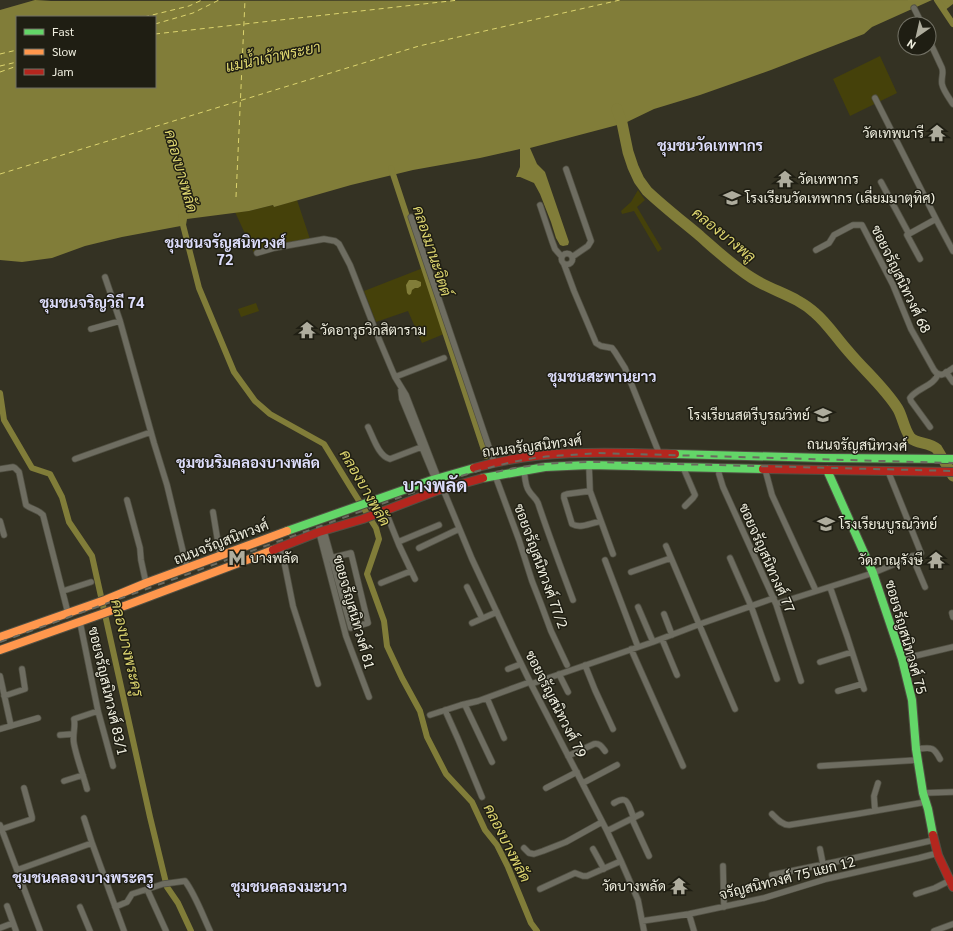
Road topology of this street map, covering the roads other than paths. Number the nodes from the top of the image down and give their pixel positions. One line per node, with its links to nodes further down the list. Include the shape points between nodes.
1 (914, 8): 2 (street)
2 (918, 16)
3 (936, 56): 5 (street, via 943,72 942,86)
4 (875, 98): 10 (street)
5 (953, 104)
6 (566, 169): 16 (street, via 591,241)
7 (881, 182): 11 (street)
8 (540, 205): 15 (street, via 555,249)
9 (411, 217): 35 (street)
10 (936, 220): 11 (street); 13 (street)
11 (909, 234): 17 (street, via 907,235)
12 (816, 250): 25 (street, ซอยจรัญสนิทวงศ์ 68, via 829,243 834,235 853,225 862,225 912,329)
13 (953, 251)
14 (257, 253): 26 (street, via 324,238 339,244)
15 (562, 256): 16 (street, via 569,254); 18 (street)
16 (572, 257): 18 (street, via 571,263)
17 (920, 259)
18 (564, 264): 32 (street, via 596,343 612,348 625,368)
19 (105, 277): 20 (street)
20 (120, 321): 21 (street); 30 (street)
21 (92, 329)
22 (444, 358): 26 (street)
23 (953, 368): 24 (street)
24 (946, 372): 25 (street); 27 (street)
25 (938, 374): 29 (street, via 936,379 910,398)
26 (395, 377): 31 (street, via 406,395)
27 (953, 382)
28 (368, 427): 31 (street, via 380,452 387,458)
29 (930, 427)
30 (151, 432): 33 (street); 72 (street, via 170,495)
31 (424, 446): 46 (street)
32 (659, 453): 34 (main road, ถนนจรัญสนิทวงศ์); 35 (main road, ถนนจรัญสนิทวงศ์, via 569,453)
33 (75, 458)
34 (951, 459)
35 (494, 462): 46 (main road, ถนนจรัญสนิทวงศ์)
36 (589, 465): 37 (main road, ถนนจรัญสนิทวงศ์); 41 (main road, ถนนจรัญสนิทวงศ์); 48 (street)
37 (683, 467): 38 (main road, ถนนจรัญสนิทวงศ์); 50 (street, via 694,495)
38 (719, 468): 40 (main road, ถนนจรัญสนิทวงศ์); 85 (street, ซอยจรัญสนิทวงศ์ 77, via 720,480)
39 (0, 469): 83 (street, via 13,467 19,472 26,505 43,515)
40 (765, 469): 42 (main road, ถนนจรัญสนิทวงศ์); 84 (street, via 772,495)
41 (524, 470): 45 (main road, ถนนจรัญสนิทวงศ์); 86 (street, via 529,491 537,500)
42 (827, 470): 43 (main road, ถนนจรัญสนิทวงศ์); 75 (main road, ซอยจรัญสนิทวงศ์ 75)
43 (888, 471): 44 (main road, ถนนจรัญสนิทวงศ์); 67 (street, via 921,553)
44 (949, 472)
45 (495, 476): 47 (main road, ถนนจรัญสนิทวงศ์); 109 (street, ซอยจรัญสนิทวงศ์ 77/2, via 538,598)
46 (436, 478): 59 (main road, ถนนจรัญสนิทวงศ์)
47 (443, 489): 51 (main road, ถนนจรัญสนิทวงศ์); 56 (street, ซอยจรัญสนิทวงศ์ 79)
48 (590, 491): 54 (street); 54 (street, via 564,495 572,524 580,526)
49 (127, 500): 78 (street)
50 (685, 506)
51 (385, 510): 57 (main road, ถนนจรัญสนิทวงศ์); 60 (street)
52 (213, 512): 66 (street)
53 (0, 521): 58 (street)
54 (601, 521): 65 (street)
55 (439, 525): 60 (street)
56 (459, 529): 63 (street); 90 (street, ซอยจรัญสนิทวงศ์ 79)
57 (322, 532): 61 (main road, ถนนจรัญสนิทวงศ์); 68 (street); 123 (street, ซอยจรัญสนิทวงศ์ 81, via 346,636)
58 (4, 535)
59 (256, 542): 64 (main road); 66 (main road, ถนนจรัญสนิทวงศ์)
60 (398, 542): 73 (street)
61 (281, 546): 64 (main road, ถนนจรัญสนิทวงศ์); 119 (street, via 293,606)
62 (666, 546): 69 (street)
63 (419, 548)
64 (260, 554): 94 (main road, ถนนจรัญสนิทวงศ์)
65 (613, 554)
66 (220, 555): 72 (main road, ถนนจรัญสนิทวงศ์)
67 (912, 556): 75 (street); 82 (street)
68 (331, 558): 68 (street, via 351,628 368,623 352,553)
69 (671, 558): 74 (street); 96 (street)
70 (730, 558): 88 (street)
71 (605, 560): 101 (street)
72 (187, 568): 78 (main road, ถนนจรัญสนิทวงศ์)
73 (411, 571): 76 (street); 79 (street)
74 (631, 572)
75 (873, 573): 81 (street); 106 (main road, ซอยจรัญสนิทวงศ์ 75)
76 (415, 579)
77 (91, 582): 83 (street)
78 (146, 583): 91 (main road, ถนนจรัญสนิทวงศ์)
79 (381, 583)
80 (467, 587): 93 (street)
81 (830, 587): 84 (street); 105 (street)
82 (926, 587)
83 (63, 591): 91 (street)
84 (816, 591): 87 (street)
85 (774, 598): 87 (street, ซอยจรัญสนิทวงศ์ 77); 88 (street)
86 (573, 600)
87 (776, 604): 117 (street, ซอยจรัญสนิทวงศ์ 77)
88 (750, 606): 96 (street); 116 (street)
89 (638, 607): 100 (street)
90 (497, 612): 93 (street); 108 (street, ซอยจรัญสนิทวงศ์ 79)
91 (68, 613): 98 (main road, ถนนจรัญสนิทวงศ์)
92 (664, 614): 97 (street)
93 (482, 618): 95 (street)
94 (80, 622): 103 (main road, ถนนจรัญสนิทวงศ์); 128 (street, ซอยจรัญสนิทวงศ์ 83/1)
95 (472, 623)
96 (700, 624): 97 (street); 126 (street)
97 (672, 635): 99 (street)
98 (0, 637)
99 (662, 639): 100 (street); 114 (street)
100 (653, 642): 101 (street)
101 (638, 647): 104 (street)
102 (953, 647): 106 (street)
103 (0, 650)
104 (631, 650): 110 (street); 145 (street)
105 (852, 652): 107 (street); 120 (street, via 863,686)
106 (902, 658): 137 (main road, ซอยจรัญสนิทวงศ์ 75, via 912,700)
107 (820, 662)
108 (521, 664): 112 (street); 118 (street, ซอยจรัญสนิทวงศ์ 79)
109 (567, 664)
110 (585, 665): 113 (street); 133 (street)
111 (22, 669): 122 (street, via 25,689)
112 (508, 669)
113 (560, 674): 118 (street); 121 (street)
114 (677, 675)
115 (0, 676): 122 (street)
116 (777, 679)
117 (801, 681)
118 (530, 683): 124 (street); 139 (street, ซอยจรัญสนิทวงศ์ 79)
119 (318, 684)
120 (838, 691)
121 (568, 692)
122 (4, 696): 131 (street)
123 (369, 697)
124 (486, 698): 125 (street); 136 (street)
125 (466, 704): 127 (street); 142 (street)
126 (735, 709)
127 (445, 710): 129 (street); 157 (street)
128 (98, 711): 134 (street, via 74,719); 144 (street, ซอยจรัญสนิทวงศ์ 83/1)
129 (430, 715)
130 (38, 718): 131 (street)
131 (11, 726): 132 (street)
132 (0, 729)
133 (613, 729)
134 (73, 734): 135 (street); 148 (street)
135 (60, 735)
136 (504, 738)
137 (916, 749): 140 (street, via 933,749); 141 (main road, ซอยจรัญสนิทวงศ์ 75)
138 (605, 751): 139 (street, via 600,745 594,744)
139 (568, 756): 147 (street, ซอยจรัญสนิทวงศ์ 79)
140 (940, 759)
141 (918, 760): 146 (street); 156 (main road, ซอยจรัญสนิทวงศ์ 75)
142 (492, 762)
143 (617, 765): 150 (street)
144 (113, 766)
145 (683, 766)
146 (820, 766)
147 (577, 772): 150 (street, ซอยจรัญสนิทวงศ์ 79); 153 (street)
148 (83, 775): 149 (street); 154 (street)
149 (64, 781)
150 (582, 783): 165 (street, ซอยจรัญสนิทวงศ์ 79)
151 (878, 783): 160 (street, via 874,796)
152 (24, 788): 166 (street, via 32,819)
153 (546, 788)
154 (87, 789)
155 (953, 792): 156 (street)
156 (923, 793): 158 (main road, ซอยจรัญสนิทวงศ์ 75)
157 (482, 797)
158 (926, 802): 160 (street); 168 (main road, ซอยจรัญสนิทวงศ์ 75)
159 (614, 803): 164 (street, via 622,800 627,802)
160 (874, 810): 162 (street, via 789,825 781,823)
161 (641, 814): 164 (street)
162 (772, 814)
163 (84, 818): 169 (street)
164 (633, 818): 167 (street); 174 (street)
165 (602, 822): 167 (street, ซอยจรัญสนิทวงศ์ 79); 170 (street, via 566,842 543,851 534,854)
166 (1, 827): 179 (street)
167 (607, 831): 175 (street, ซอยจรัญสนิทวงศ์ 79)
168 (934, 840): 173 (main road, ซอยจรัญสนิทวงศ์ 75); 176 (street)
169 (92, 843): 179 (street); 187 (street)
170 (524, 848)
171 (593, 849): 178 (street)
172 (820, 849): 176 (street)
173 (938, 853): 181 (main road, ซอยจรัญสนิทวงศ์ 75); 188 (street, จรัญสนิทวงศ์ 75 แยก 12, via 826,879 773,896)
174 (649, 856)
175 (621, 861): 178 (street); 190 (street, ซอยจรัญสนิทวงศ์ 79, via 635,893)
176 (823, 864): 180 (street)
177 (724, 866): 188 (street)
178 (604, 869): 183 (street, via 587,876 575,874)
179 (17, 870): 195 (street)
180 (772, 875)
181 (951, 884): 184 (street)
182 (147, 889): 187 (street, via 132,894 128,902); 198 (street); 199 (street, via 185,881)
183 (540, 889)
184 (916, 894)
185 (8, 906): 191 (street)
186 (80, 907): 196 (street)
187 (115, 907): 197 (street)
188 (724, 907): 189 (street, จรัญสนิทวงศ์ 75 แยก 12)
189 (689, 914): 190 (street, จรัญสนิทวงศ์ 75 แยก 12); 201 (street)
190 (642, 921): 200 (street, ซอยจรัญสนิทวงศ์ 79)
191 (13, 923): 193 (street); 194 (street)
192 (953, 924): 202 (street)
193 (0, 928)
194 (16, 931)
195 (40, 931)
196 (90, 931)
197 (124, 931)
198 (166, 931)
199 (210, 931)
200 (644, 931)
201 (694, 931)
202 (934, 931)

